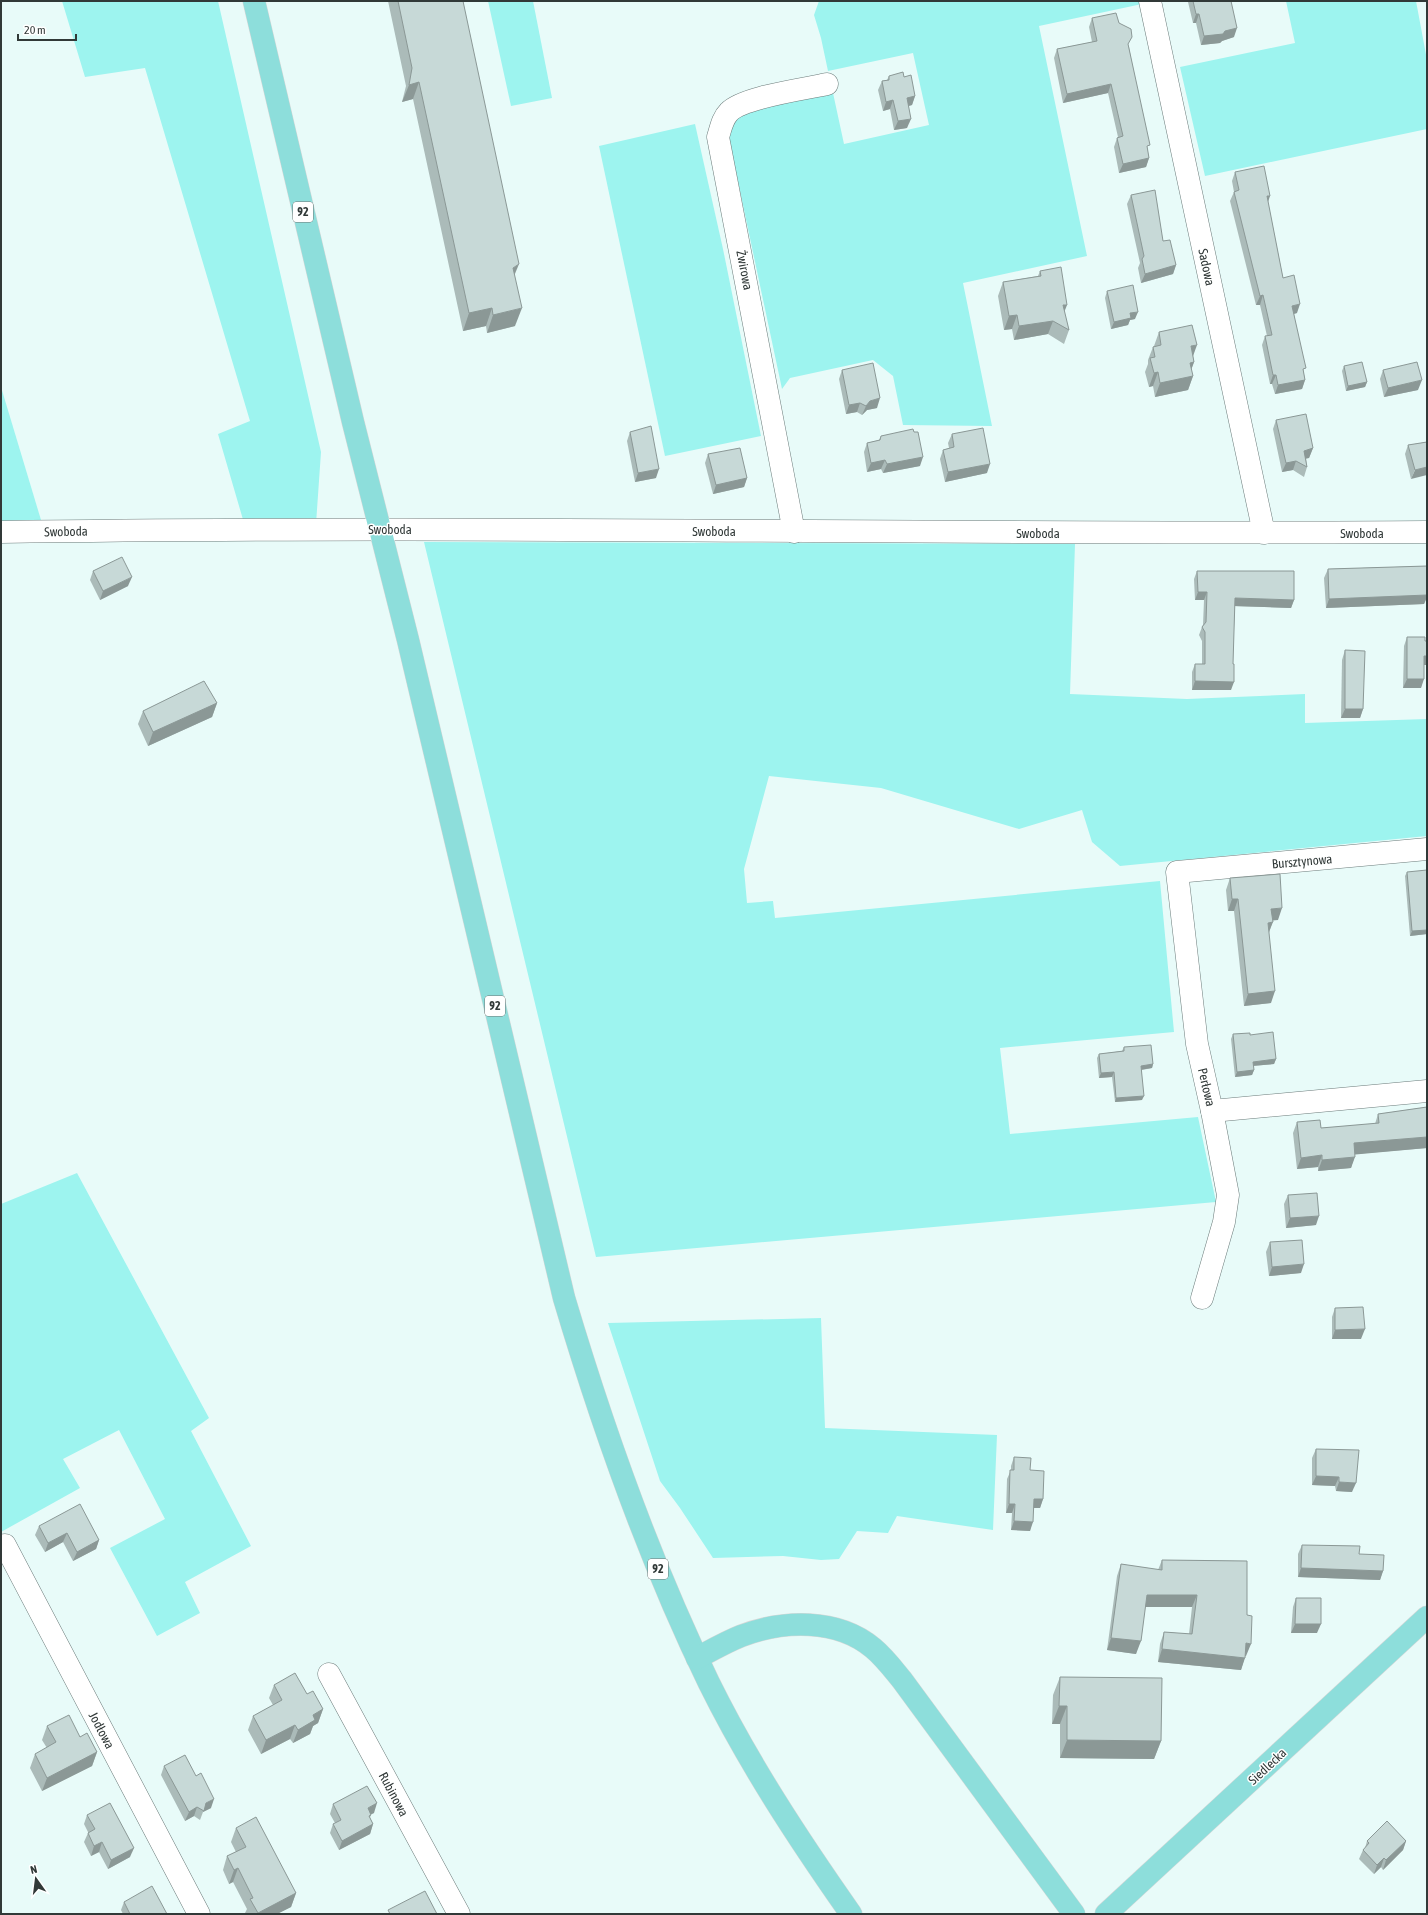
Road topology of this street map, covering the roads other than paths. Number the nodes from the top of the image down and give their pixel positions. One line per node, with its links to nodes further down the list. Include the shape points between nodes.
1 (254, 1): 4 (main road, 92)
2 (1150, 1): 8 (street, Sadowa)
3 (827, 84): 6 (street, Żwirowa, via 742,103 729,112 718,137)
4 (380, 528): 5 (street, Swoboda); 6 (street, Swoboda); 16 (main road, 92, via 564,1298 596,1404 663,1581)
5 (1, 532)
6 (794, 532): 8 (street, Swoboda)
7 (1427, 532): 8 (street, Swoboda)
8 (1264, 533)
9 (1427, 849): 10 (street, Bursztynowa)
10 (1177, 872): 12 (street, Perłowa, via 1197,1044)
11 (1427, 1091): 12 (street)
12 (1212, 1111): 13 (street, Perłowa, via 1228,1195 1224,1222)
13 (1202, 1298)
14 (5, 1545): 18 (street, Jodłowa)
15 (1427, 1617): 22 (main road, Siedlecka)
16 (697, 1658): 20 (main road, 92, via 764,1782); 21 (main road, via 741,1636 783,1626 806,1624 843,1631 873,1648 902,1680)
17 (329, 1674): 19 (street, Rubinowa)
18 (199, 1914)
19 (459, 1914)
20 (851, 1914)
21 (1074, 1914)
22 (1106, 1914)

